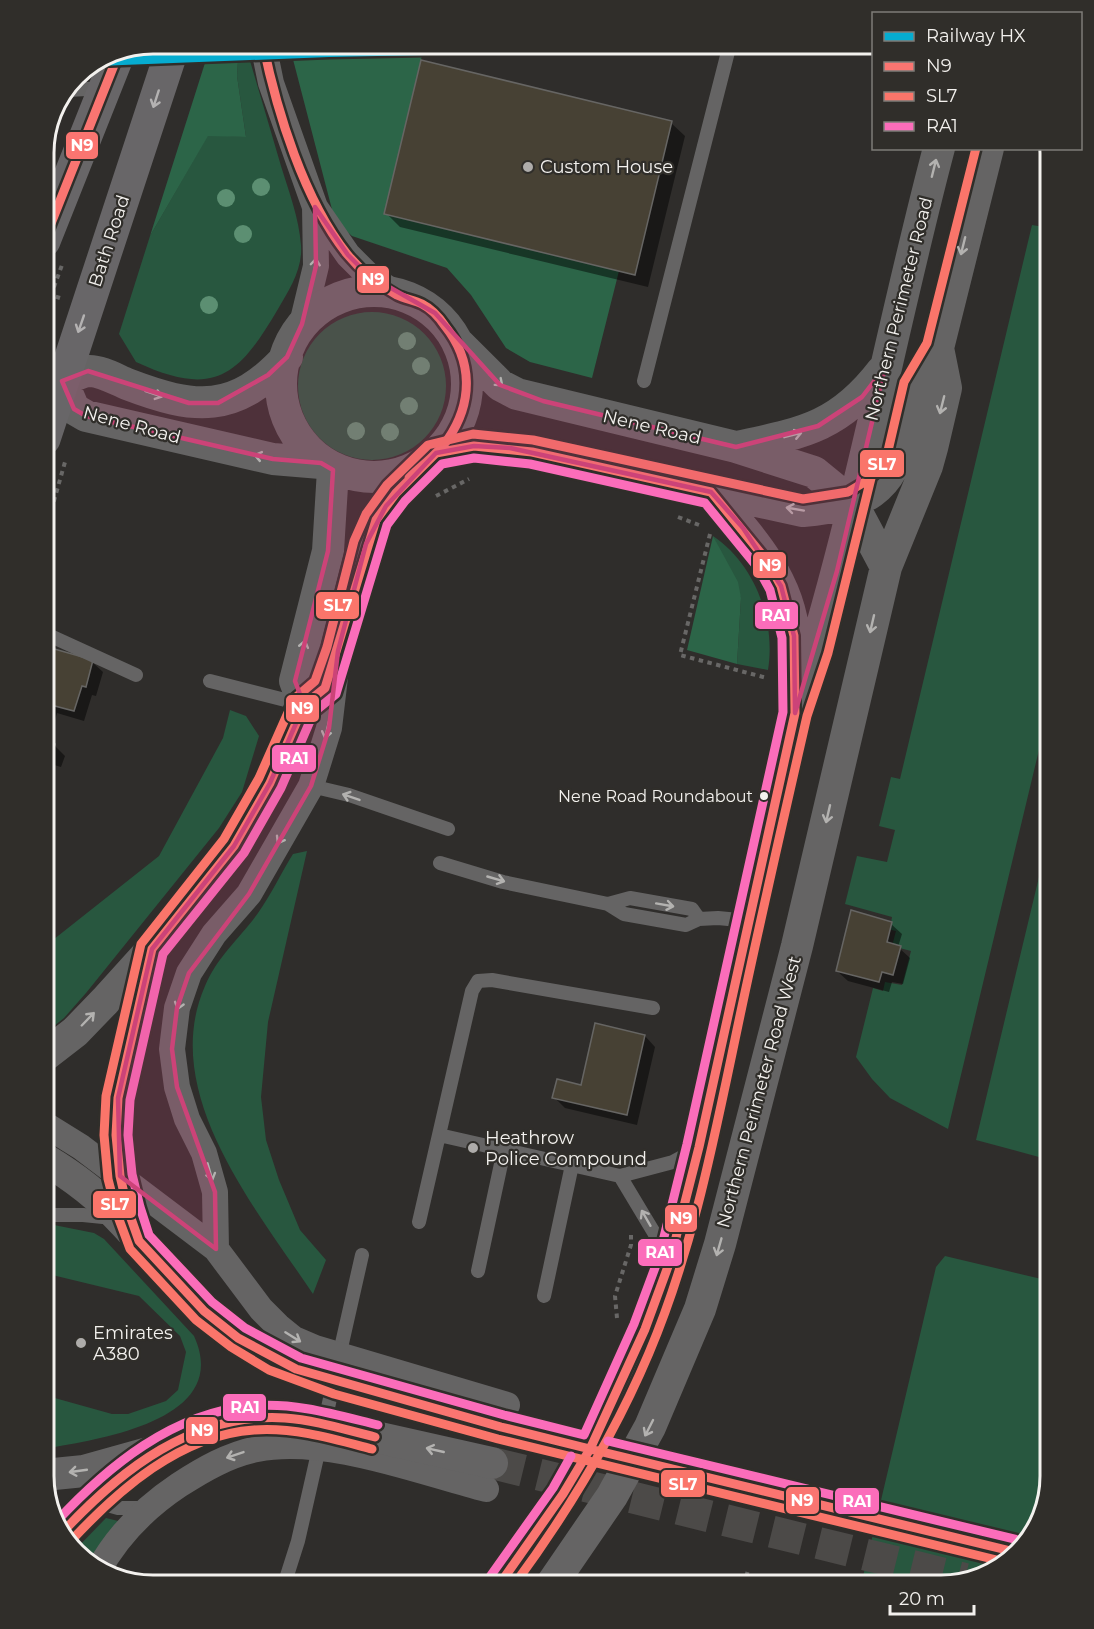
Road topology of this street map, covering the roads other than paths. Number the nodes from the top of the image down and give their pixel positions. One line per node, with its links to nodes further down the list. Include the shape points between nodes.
1 (171, 54): 16 (highway, Bath Road, one-way to 16)
2 (265, 54): 8 (street, via 271,83)
3 (727, 54): 17 (lane)
4 (109, 72): 5 (lane); 9 (highway)
5 (82, 84)
6 (939, 150): 15 (street, Northern Perimeter Road, one-way to 6)
7 (988, 150): 13 (street, one-way to 13)
8 (315, 207): 10 (street, via 348,255); 11 (street, one-way to 8, via 316,266)
9 (54, 248)
10 (397, 295): 11 (street, via 345,295 329,302); 12 (street, via 435,313)
11 (302, 324): 14 (street)
12 (459, 343): 18 (street, Nene Road, one-way to 18, via 500,385 517,394); 20 (street, via 468,378 462,414 447,441)
13 (938, 348): 23 (street, via 915,386 903,441 889,477); 24 (street, one-way to 24, via 946,388 927,466)
14 (287, 357): 16 (street, Nene Road, one-way to 14, via 88,371 189,403 218,403 240,394); 21 (street, via 283,408 297,441)
15 (885, 367): 18 (street, one-way to 15, via 818,426 862,396); 23 (street, Northern Perimeter Road)
16 (62, 381): 19 (highway, Bath Road); 21 (street, Nene Road, one-way to 16, via 273,459 86,416 74,409)
17 (644, 381)
18 (736, 447): 23 (street, Nene Road, via 814,472)
19 (55, 448)
20 (429, 458): 21 (street, via 407,471 372,477 353,476); 22 (street, via 474,446 510,448); 26 (street, via 376,520)
21 (327, 466): 29 (street, one-way to 21, via 295,681 328,551)
22 (711, 492): 23 (street, one-way to 22, via 803,511); 30 (street, via 743,528 781,586 794,636)
23 (852, 503): 24 (street, Nene Road); 30 (street, Northern Perimeter Road, via 816,650)
24 (886, 567): 64 (street, Northern Perimeter Road West, one-way to 64, via 797,946 700,1309 650,1427 612,1496)
25 (54, 638): 27 (lane)
26 (338, 651): 29 (street, via 325,688); 31 (street, one-way to 31, via 329,728)
27 (136, 675)
28 (210, 681): 29 (lane)
29 (304, 705): 35 (street, via 270,783 234,846)
30 (795, 713): 34 (street)
31 (310, 786): 32 (lane, one-way to 31, via 349,795); 49 (street, one-way to 49, via 249,894 214,934 189,973 177,1008 172,1049 177,1087 215,1192)
32 (448, 830)
33 (440, 863): 34 (lane, one-way to 34, via 503,882 608,904 630,898 692,909 699,920)
34 (748, 921): 40 (street)
35 (152, 949): 37 (street, one-way to 35, via 75,1032); 44 (street, via 118,1098)
36 (653, 1008): 39 (lane, via 492,980 478,981 472,991)
37 (54, 1048)
38 (54, 1130): 44 (street)
39 (439, 1135): 41 (lane); 47 (lane)
40 (699, 1147): 45 (lane, via 673,1162); 51 (street)
41 (504, 1150): 43 (lane); 52 (lane)
42 (54, 1165): 48 (street)
43 (572, 1165): 45 (lane); 53 (lane)
44 (120, 1176): 48 (street); 49 (street)
45 (620, 1176): 51 (lane, one-way to 45)
46 (54, 1215): 48 (lane, via 83,1215)
47 (419, 1222)
48 (130, 1230): 54 (street, via 204,1311 238,1338 274,1359 337,1382)
49 (216, 1249): 54 (street, one-way to 54, via 261,1309 294,1339)
50 (362, 1255): 62 (lane)
51 (670, 1261): 63 (street, via 645,1329 598,1434 563,1494)
52 (478, 1271)
53 (544, 1296)
54 (504, 1416)
55 (152, 1452): 56 (street, one-way to 56, via 84,1471); 57 (street, one-way to 55, via 327,1426 277,1417 211,1426); 58 (street)
56 (54, 1474)
57 (489, 1476): 59 (street, one-way to 59, via 343,1451 292,1446 259,1448 205,1468)
58 (94, 1502): 59 (lane, via 118,1508); 60 (street)
59 (148, 1508): 61 (street, via 129,1526)
60 (68, 1527)
61 (104, 1562)
62 (287, 1575)
63 (506, 1575)
64 (558, 1575)

